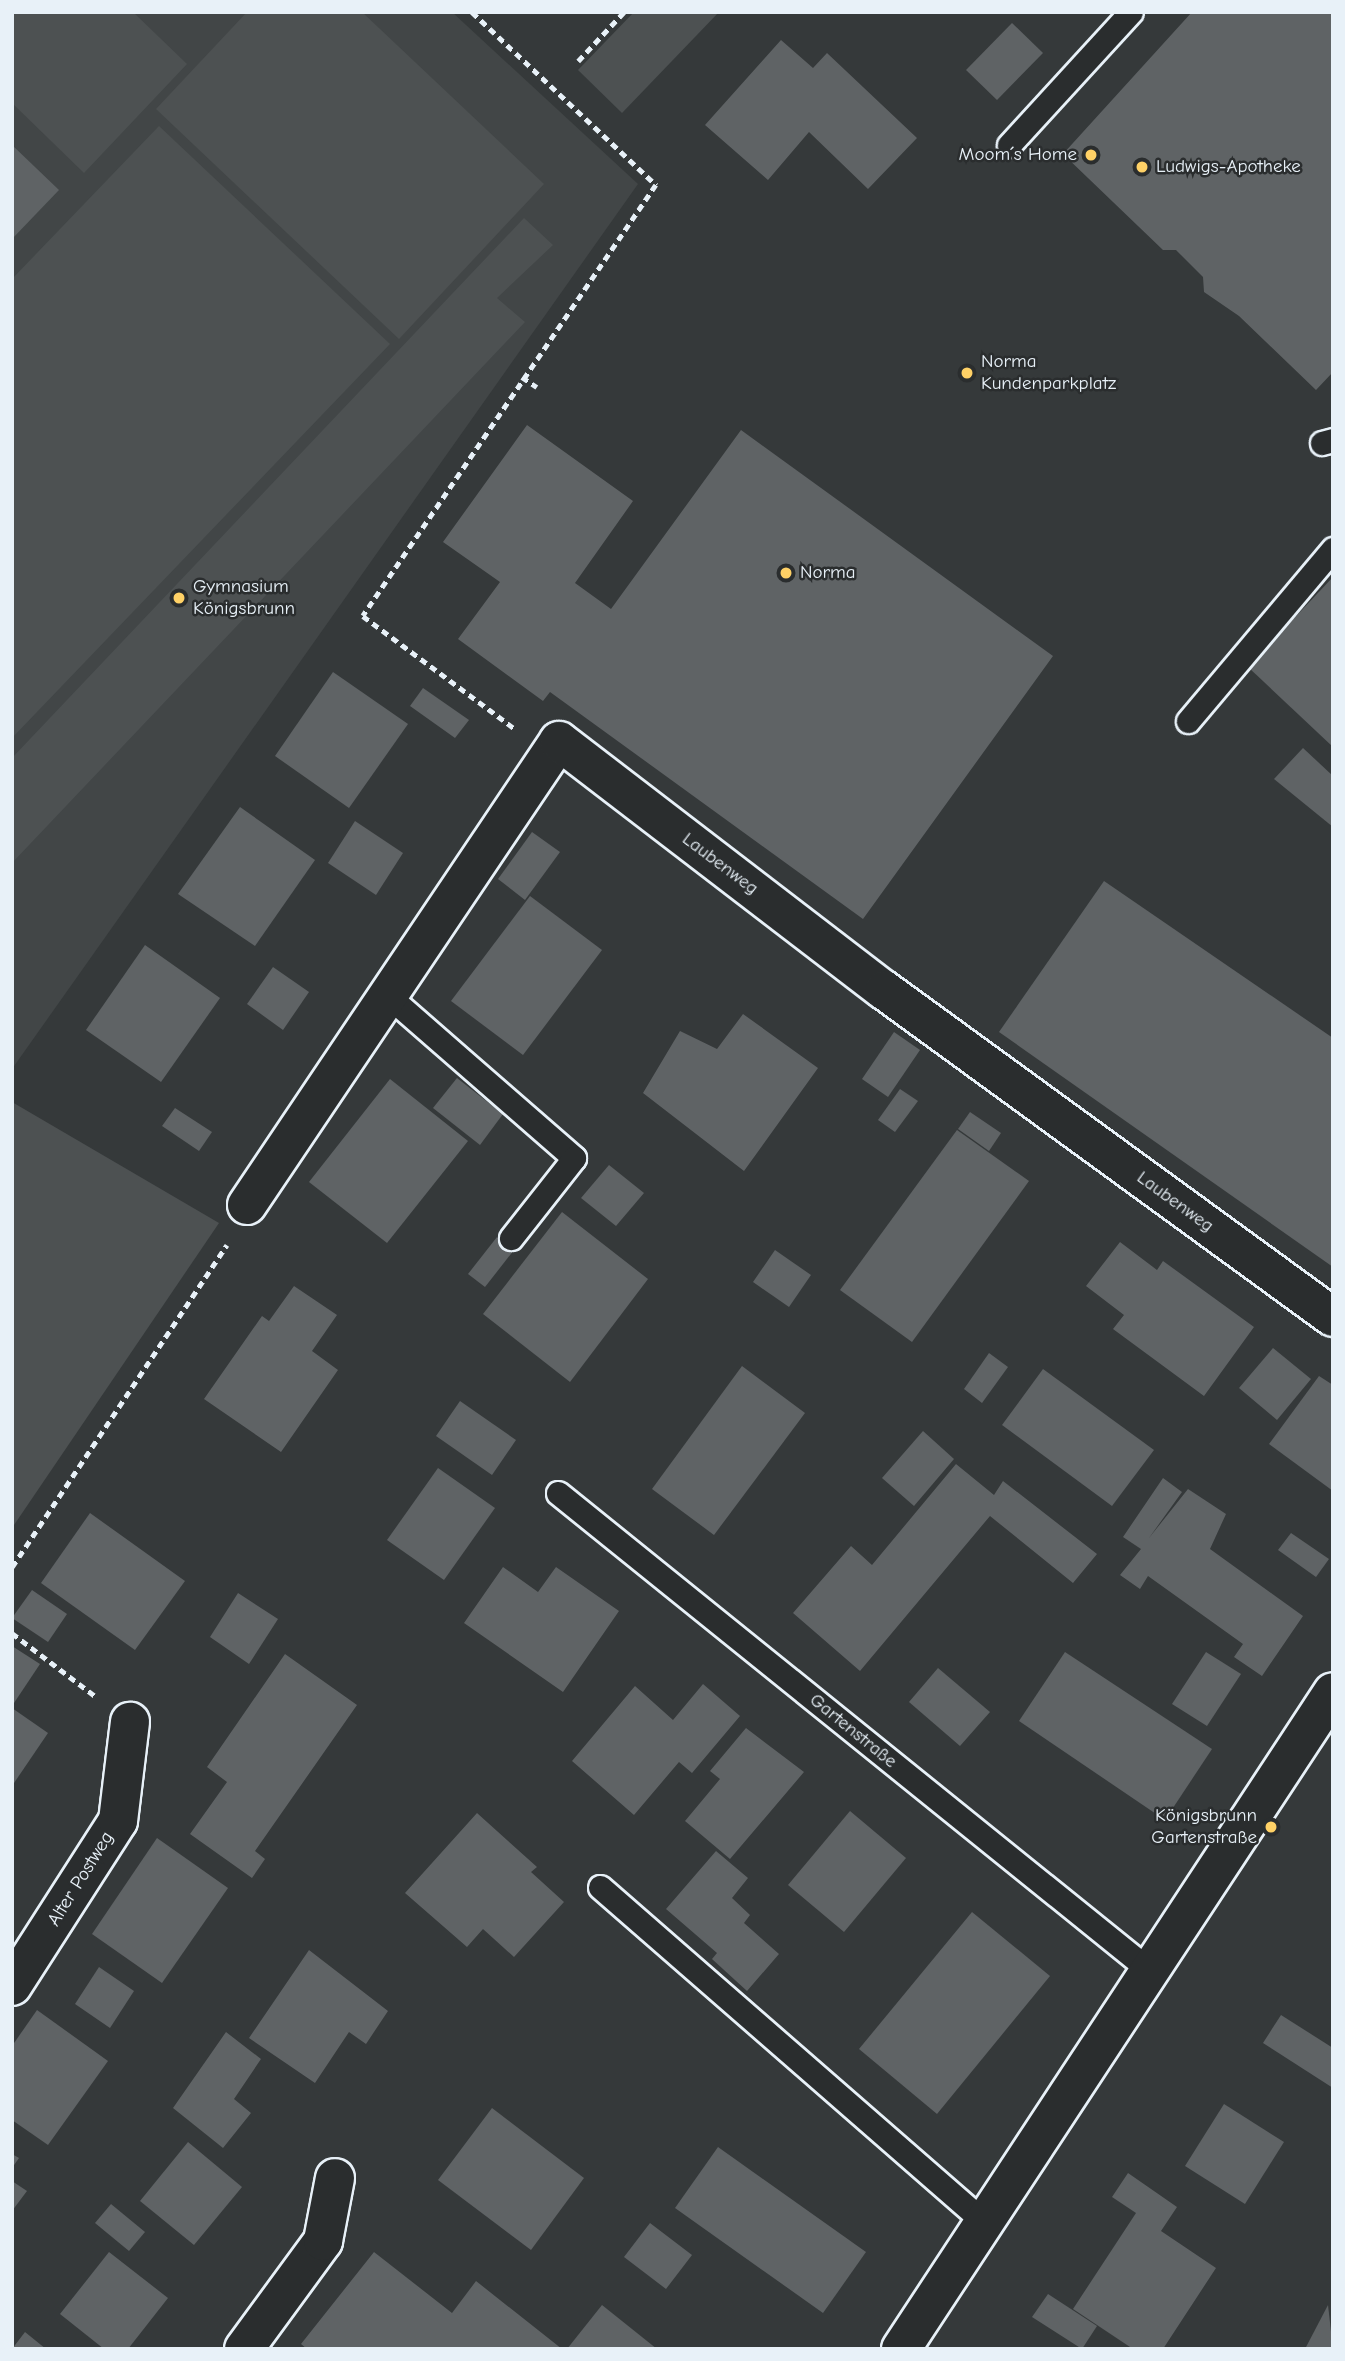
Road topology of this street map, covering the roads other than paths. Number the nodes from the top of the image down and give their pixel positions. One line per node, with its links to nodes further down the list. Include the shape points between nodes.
1 (1131, 12): 2 (lane)
2 (1009, 145)
3 (1333, 550): 4 (lane)
4 (1188, 721)
5 (385, 993): 6 (street); 7 (lane, via 574,1158); 8 (street, Laubenweg, via 559,741 884,990)
6 (247, 1205)
7 (511, 1238)
8 (1333, 1317)
9 (558, 1493): 13 (lane, Gartenstraße)
10 (1333, 1692): 13 (street)
11 (130, 1722): 14 (street, Alter Postweg, via 118,1821)
12 (600, 1887): 16 (lane)
13 (1148, 1969): 16 (street)
14 (12, 1986)
15 (335, 2178): 17 (street, via 323,2241)
16 (984, 2222): 18 (street)
17 (244, 2349)
18 (901, 2349)

